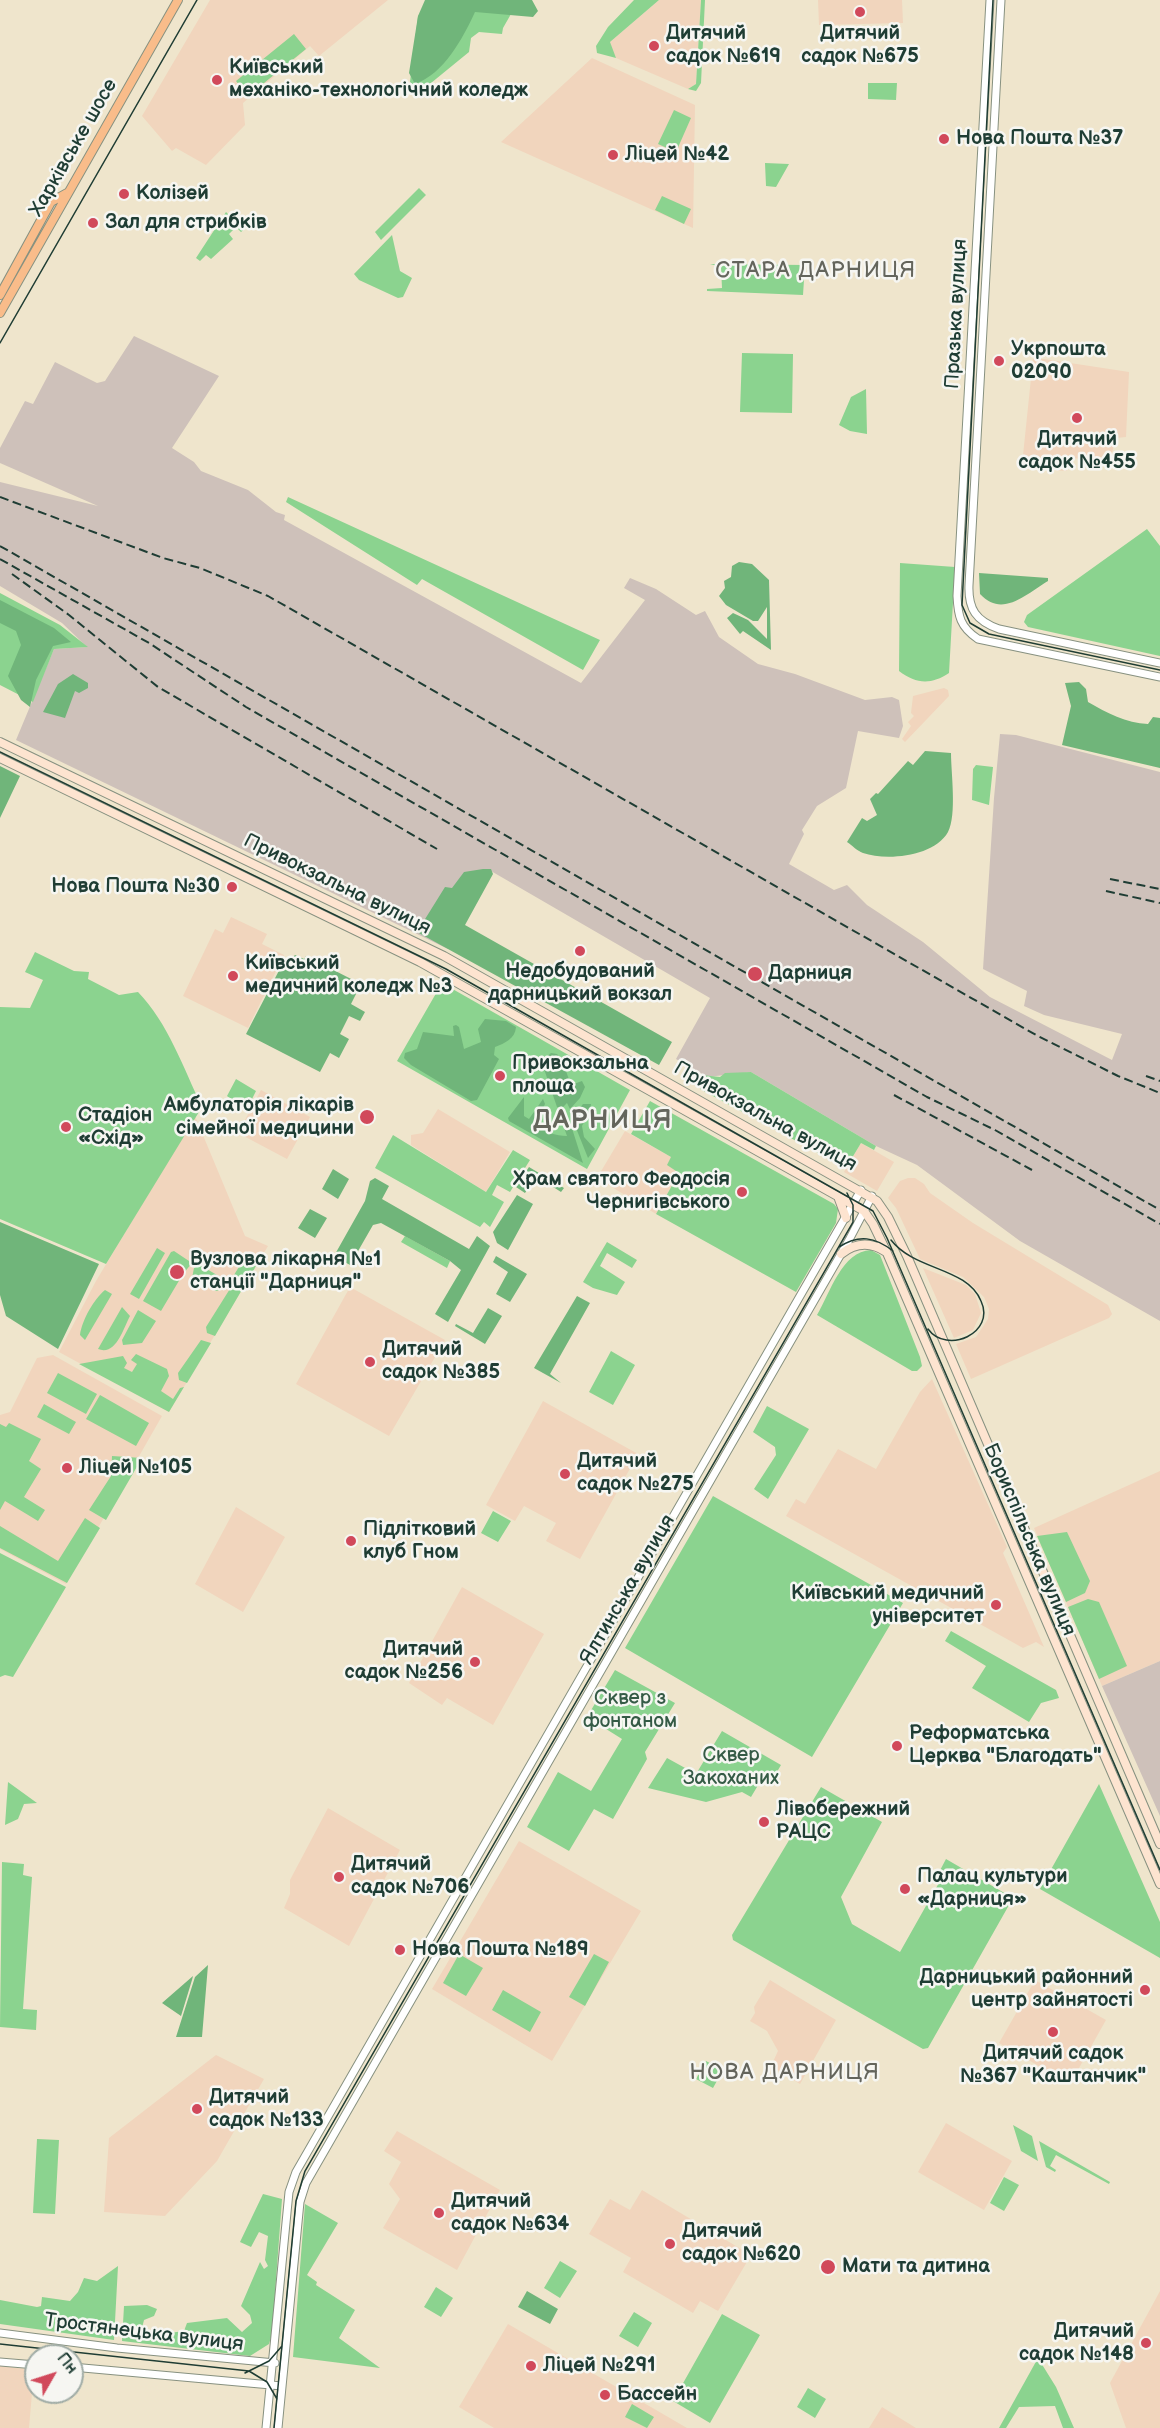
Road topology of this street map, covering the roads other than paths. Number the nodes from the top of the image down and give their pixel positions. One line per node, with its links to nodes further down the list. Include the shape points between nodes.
1 (178, 0): 4 (main road, Харківське шосе)
2 (990, 0): 8 (street, Празька вулиця, via 958,617 964,629 978,639)
3 (1001, 0): 7 (street, Празька вулиця, via 970,606 976,617 999,629)
4 (67, 193): 5 (main road, Харківське шосе, via 51,202); 6 (main road, Харківське шосе)
5 (0, 295)
6 (0, 313)
7 (1160, 663)
8 (1160, 677)
9 (0, 742): 11 (main road, Привокзальна вулиця, via 444,956)
10 (0, 758): 12 (main road, Привокзальна вулиця, via 420,962)
11 (861, 1190): 13 (main road, Привокзальна вулиця); 14 (street, Ялтинська вулиця)
12 (834, 1194): 14 (main road, Привокзальна вулиця); 16 (main road, via 842,1203)
13 (872, 1196): 15 (street, Ялтинська вулиця); 19 (main road, Бориспільська вулиця, via 883,1208 907,1256)
14 (853, 1205): 15 (main road, Привокзальна вулиця); 16 (street, Ялтинська вулиця)
15 (864, 1211): 17 (main road, Бориспільська вулиця); 18 (street, Ялтинська вулиця)
16 (846, 1218): 23 (street, Ялтинська вулиця, via 296,2172 289,2192)
17 (887, 1253): 18 (main road, via 864,1244); 20 (main road, Бориспільська вулиця)
18 (841, 1254): 24 (street, Ялтинська вулиця, via 301,2195)
19 (1160, 1844)
20 (1160, 1884)
21 (0, 2333): 23 (street, Тростянецька вулиця)
22 (0, 2362): 25 (street)
23 (273, 2363): 24 (street, Тростянецька вулиця); 27 (street, Ялтинська вулиця)
24 (284, 2363): 28 (street, Ялтинська вулиця)
25 (24, 2364)
26 (84, 2368): 27 (street, Тростянецька вулиця)
27 (270, 2385): 28 (street, Тростянецька вулиця); 29 (street, Ялтинська вулиця)
28 (282, 2386): 30 (street, Ялтинська вулиця)
29 (266, 2428)
30 (278, 2428)

